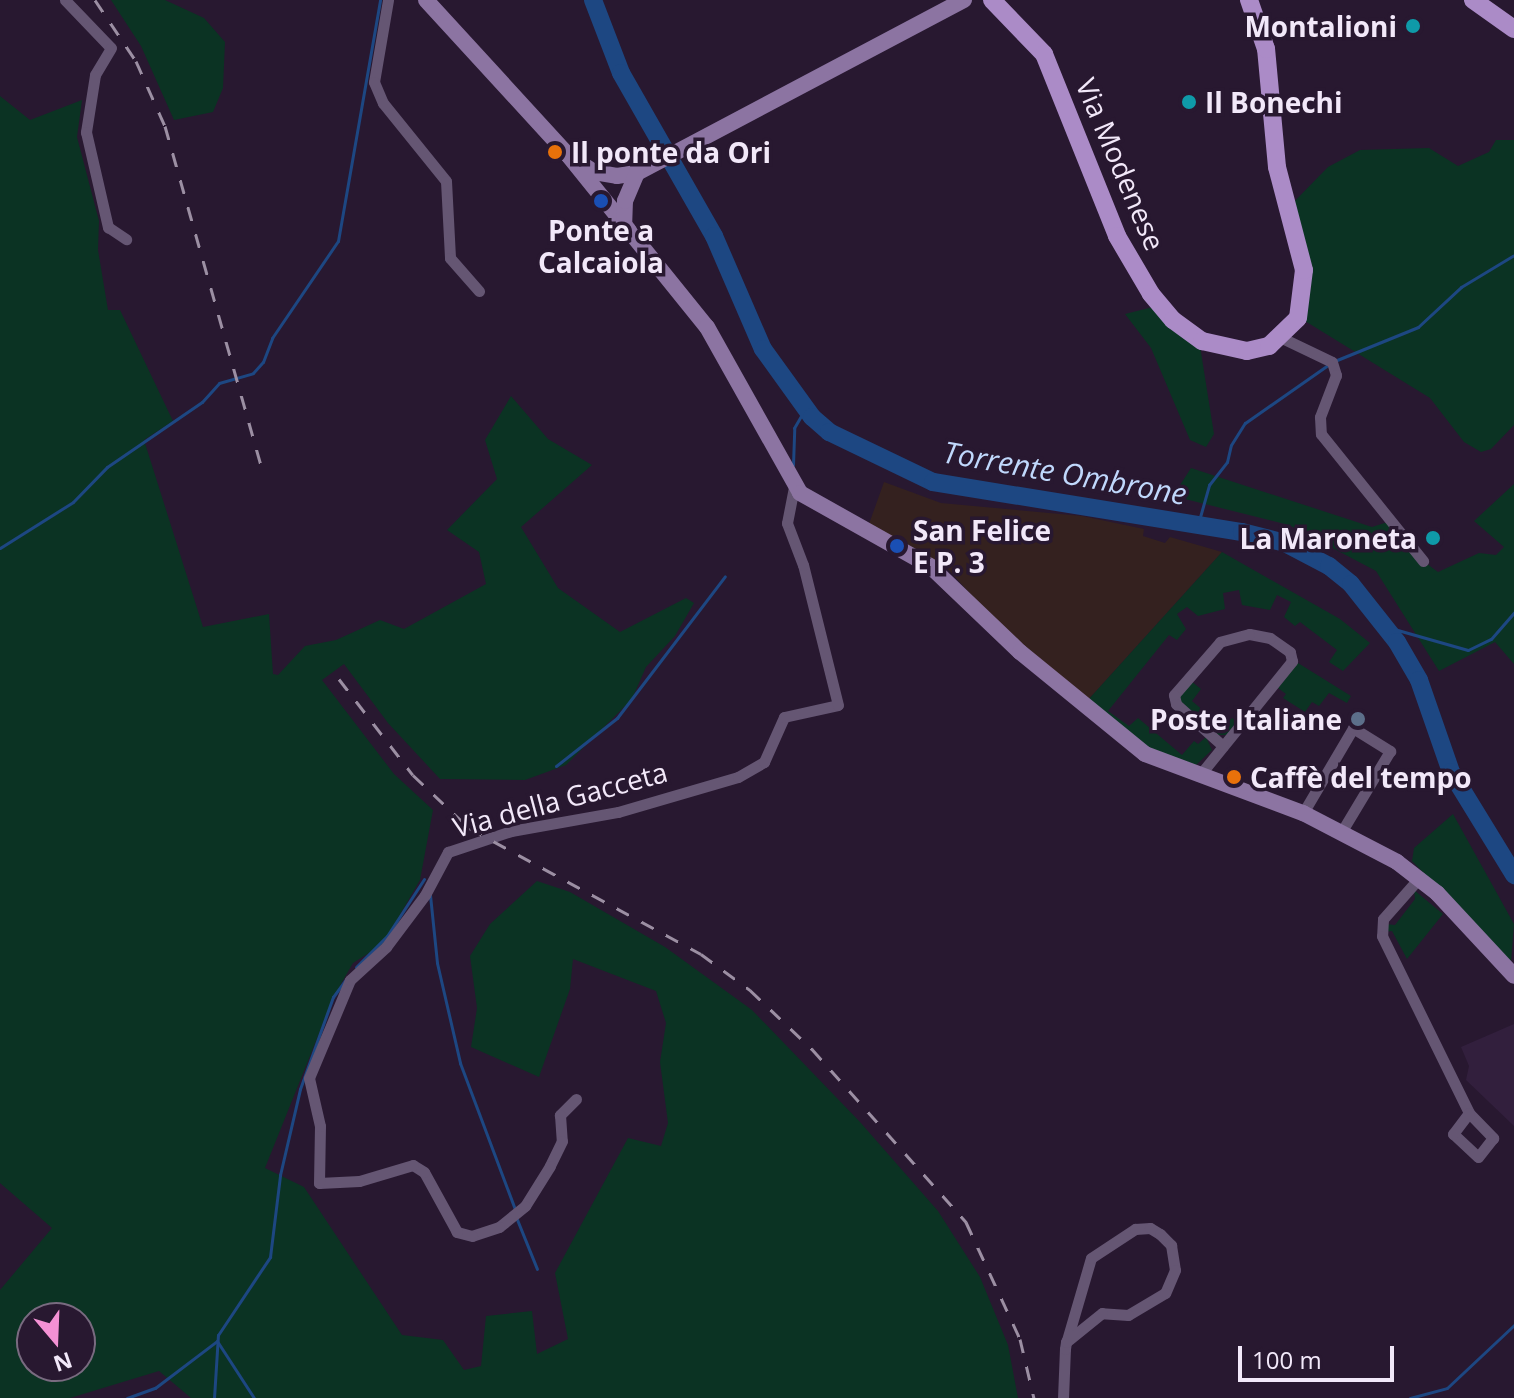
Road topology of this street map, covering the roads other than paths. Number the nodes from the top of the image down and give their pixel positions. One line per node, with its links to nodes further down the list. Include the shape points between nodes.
1 (65, 0): 12 (street, via 111,48 95,75 86,132 108,227)
2 (388, 0): 13 (street, via 374,82 383,103 446,181 450,258)
3 (426, 0): 9 (street)
4 (964, 0): 10 (street)
5 (992, 0): 14 (main road, Via Modenese, via 1044,54 1117,236 1163,308 1188,332 1225,348 1247,351)
6 (1249, 0): 14 (main road, via 1266,49 1277,167 1304,270 1298,318)
7 (1473, 0): 8 (main road)
8 (1514, 29)
9 (568, 155): 10 (street, via 601,175); 11 (street)
10 (643, 170): 11 (street, via 625,201)
11 (624, 229): 15 (street, via 707,327)
12 (126, 239)
13 (479, 291)
14 (1282, 338): 16 (street, via 1332,362 1336,375 1320,417 1321,434)
15 (794, 487): 18 (street, via 930,566 1020,652 1131,745); 23 (street, Via della Gacceta, via 786,519 838,705 784,717 764,762 738,777 618,812 511,831 448,852 425,895 386,947 350,980 309,1078 320,1126 319,1183 346,1184 413,1165 424,1172 457,1232 472,1236 499,1227 525,1206 562,1141 560,1115)
16 (1423, 561)
17 (1223, 746): 17 (street, via 1292,661 1290,652 1270,638 1249,634 1220,642 1174,695 1176,704); 18 (street)
18 (1199, 776): 19 (street)
19 (1303, 813): 20 (street); 20 (street, via 1353,728 1390,751)
20 (1342, 831): 21 (street)
21 (1420, 877): 22 (street); 24 (street, via 1383,919 1382,936)
22 (1514, 976)
23 (576, 1099)
24 (1469, 1113)
25 (1066, 1342): 25 (street, via 1091,1258 1099,1248 1135,1229 1160,1234 1171,1245 1175,1270 1165,1293 1128,1315 1102,1313); 26 (street)
26 (1063, 1398)

